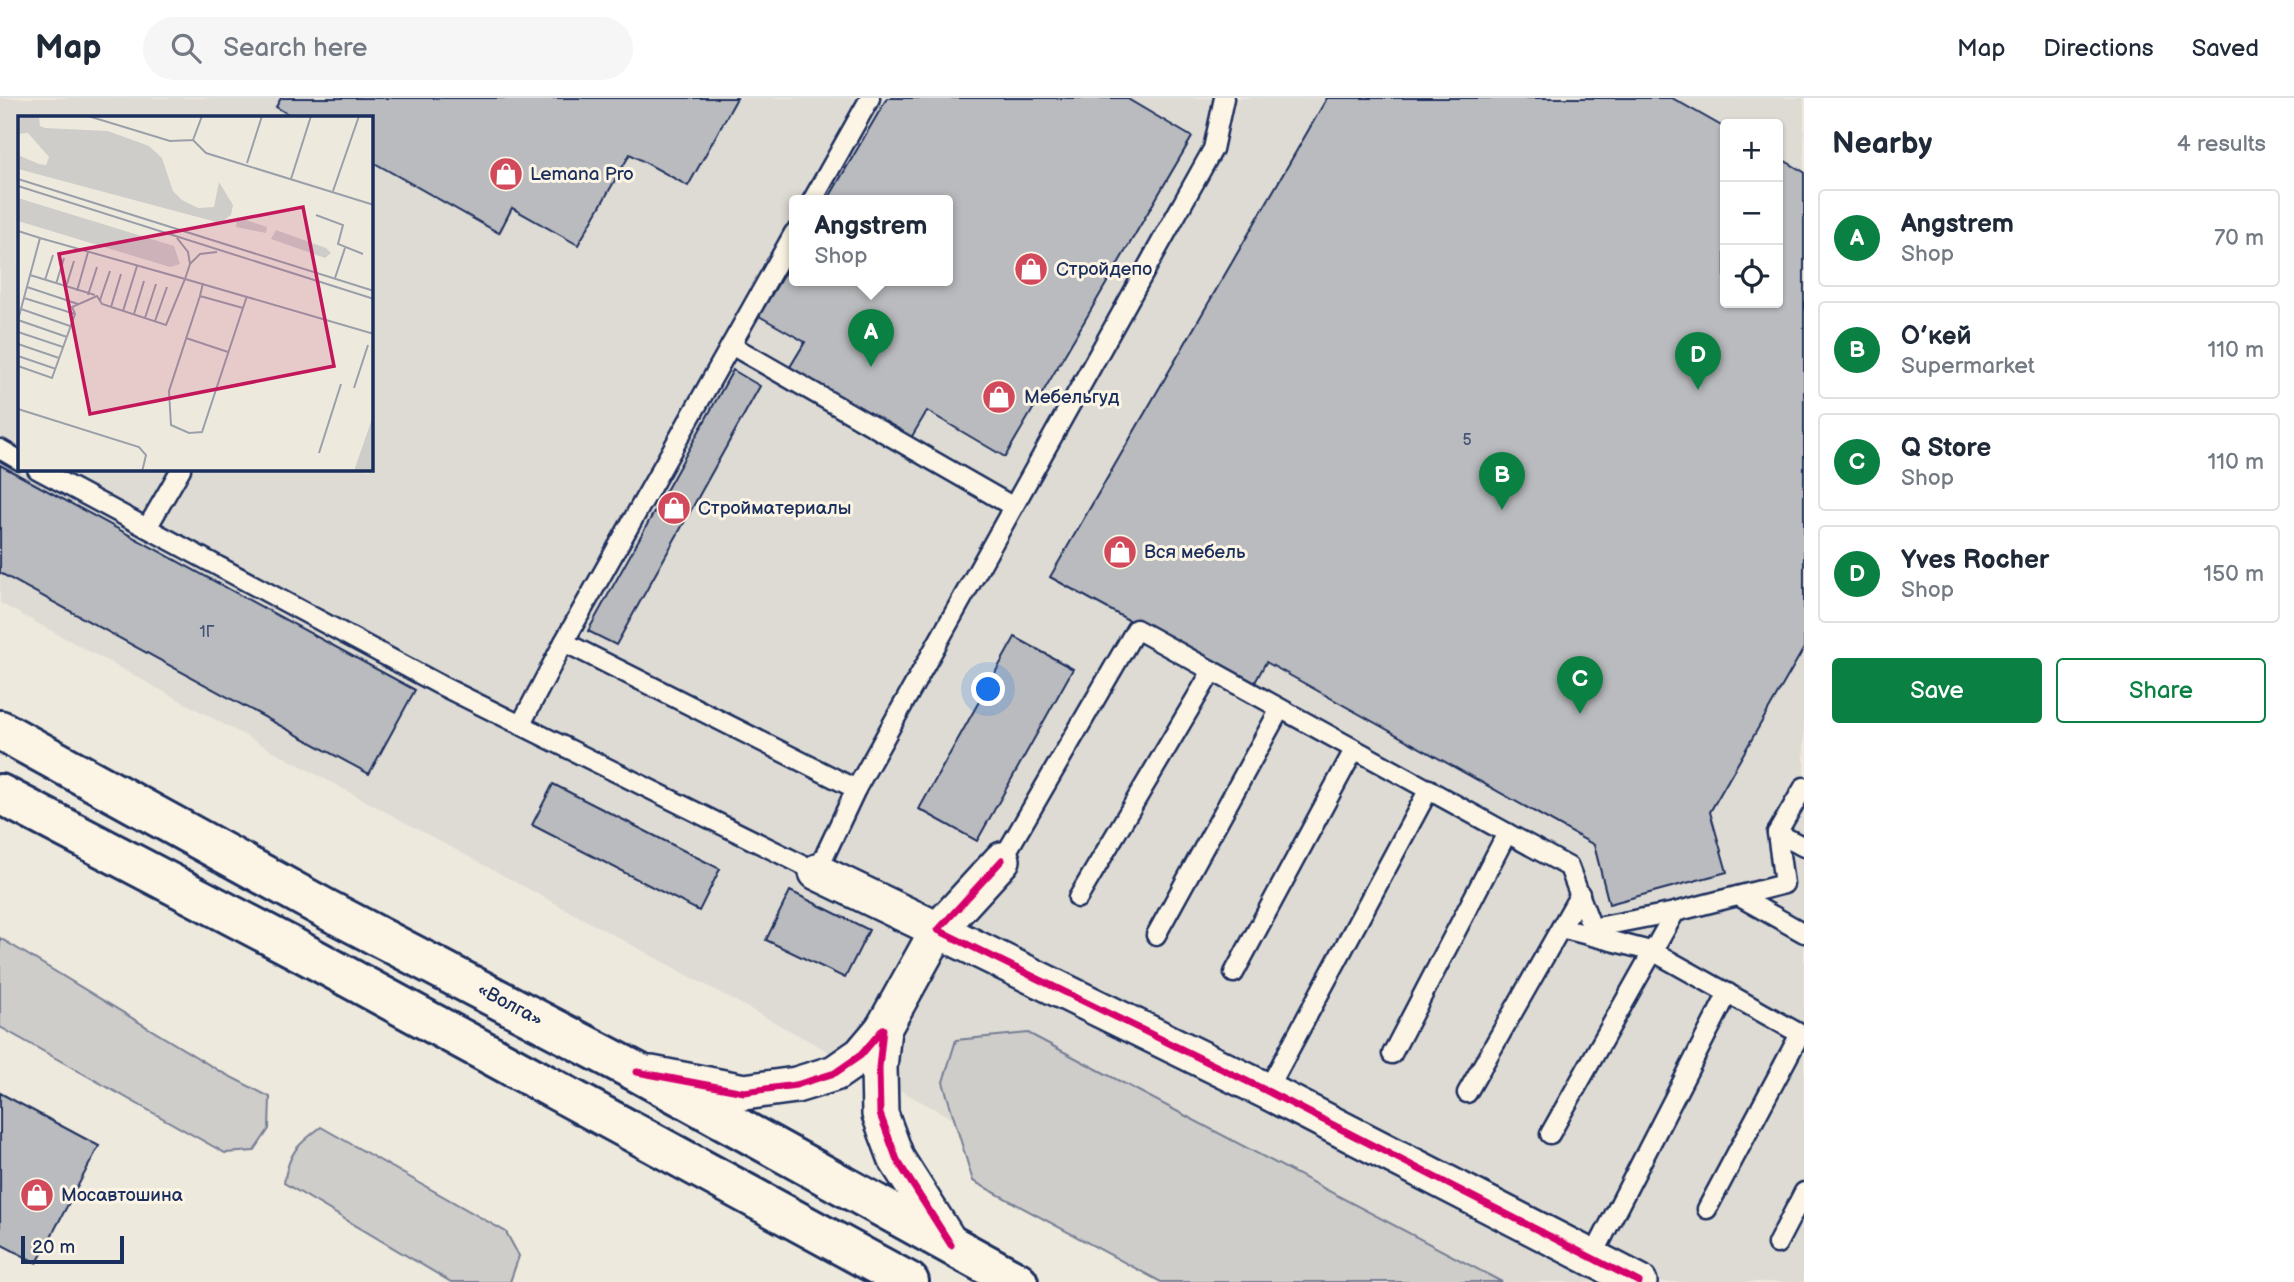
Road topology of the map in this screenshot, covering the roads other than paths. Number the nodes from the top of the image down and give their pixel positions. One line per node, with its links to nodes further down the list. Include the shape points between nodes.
1 (870, 98): 3 (lane)
2 (1224, 98): 10 (lane, via 1213,149)
3 (815, 195)
4 (789, 242): 5 (lane)
5 (731, 345): 10 (lane); 12 (lane)
6 (0, 449): 7 (lane)
7 (18, 459)
8 (41, 471): 11 (lane)
9 (180, 471): 11 (lane)
10 (1012, 506): 19 (lane)
11 (147, 528): 15 (lane)
12 (564, 642): 15 (lane); 19 (lane)
13 (1212, 671): 14 (lane); 25 (lane, via 1136,629); 29 (lane)
14 (1280, 709): 17 (lane); 34 (lane)
15 (521, 724): 26 (lane)
16 (0, 730): 41 (highway, «Волга», via 324,908)
17 (1354, 750): 20 (lane); 36 (lane)
18 (1804, 787): 22 (lane)
19 (856, 789): 26 (lane)
20 (1429, 789): 23 (lane); 42 (lane)
21 (0, 794): 50 (highway, via 309,955)
22 (1777, 832): 24 (lane); 28 (lane, via 1784,884)
23 (1507, 833): 27 (lane, via 1569,867); 40 (lane)
24 (1804, 847)
25 (1002, 860): 32 (street)
26 (817, 872): 32 (street)
27 (1580, 894): 30 (lane, via 1592,928); 31 (lane)
28 (1738, 896): 30 (lane); 33 (lane)
29 (1077, 898)
30 (1675, 912): 35 (lane)
31 (1561, 928): 35 (lane); 43 (lane)
32 (938, 930): 38 (street); 42 (street)
33 (1804, 933)
34 (1156, 935)
35 (1654, 951): 37 (lane); 44 (lane)
36 (1234, 973)
37 (1728, 993): 39 (lane); 49 (lane)
38 (883, 1029): 41 (street, via 861,1055 835,1073 796,1085 744,1092); 48 (street, via 880,1114 897,1160)
39 (1802, 1035): 46 (lane)
40 (1392, 1054)
41 (637, 1072): 48 (highway, «Волга»)
42 (1267, 1091): 49 (street)
43 (1467, 1093)
44 (1550, 1133)
45 (1804, 1192): 47 (lane)
46 (1707, 1209)
47 (1777, 1244)
48 (951, 1245): 51 (highway, «Волга»)
49 (1592, 1258): 52 (street)
50 (909, 1282)
51 (1018, 1282)
52 (1639, 1282)

